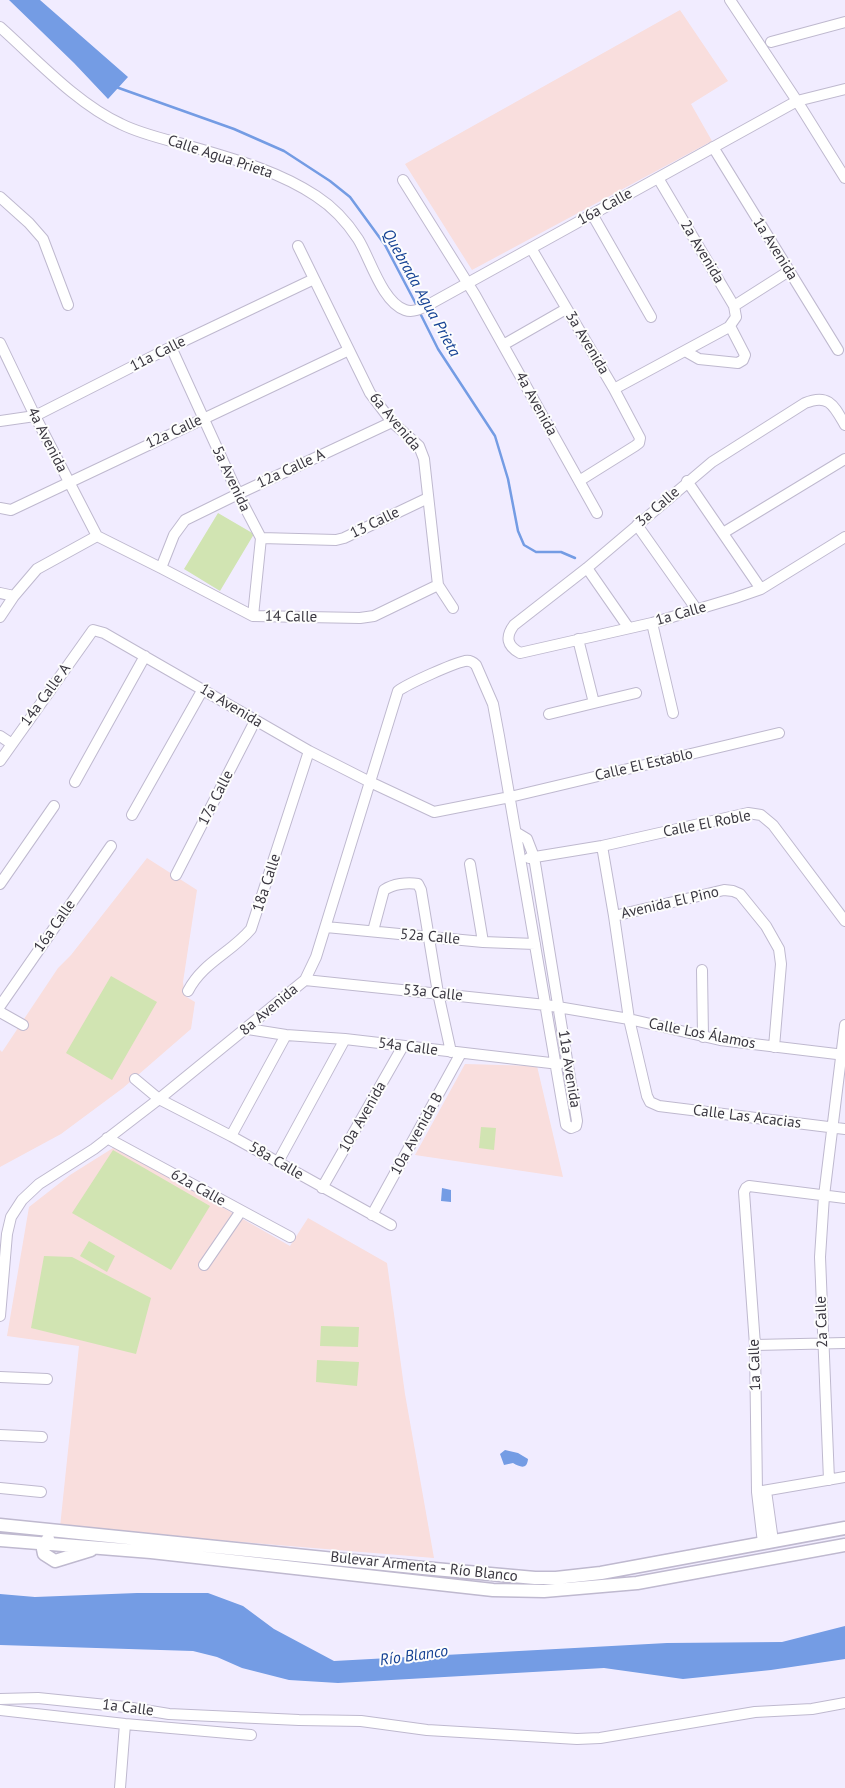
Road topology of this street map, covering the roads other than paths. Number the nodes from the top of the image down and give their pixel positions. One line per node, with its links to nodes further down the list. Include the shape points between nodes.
1 (730, 0): 6 (street)
2 (845, 22): 4 (street)
3 (0, 27): 21 (street, Calle Agua Prieta, via 76,96 106,117 148,135 247,163 301,186 318,197 348,224 394,303)
4 (771, 42)
5 (845, 89): 6 (street, 16a Calle)
6 (797, 101): 7 (street, 16a Calle); 9 (street)
7 (712, 147): 8 (street, 16a Calle); 15 (street, 1a Avenida)
8 (658, 178): 12 (street, 16a Calle); 19 (street, 2a Avenida)
9 (845, 178)
10 (403, 180): 17 (street, 4a Avenida)
11 (0, 197): 18 (street, via 43,239)
12 (592, 214): 14 (street, 16a Calle); 22 (street)
13 (298, 246): 16 (street, 6a Avenida)
14 (531, 248): 17 (street, 16a Calle); 20 (street, 3a Avenida)
15 (789, 271): 19 (street); 28 (street, 1a Avenida)
16 (314, 279): 26 (street, 11a Calle); 27 (street, 6a Avenida)
17 (468, 283): 21 (street, 16a Calle); 25 (street, 4a Avenida)
18 (68, 305)
19 (734, 306): 23 (street, via 736,317)
20 (566, 309): 25 (street); 30 (street, 3a Avenida)
21 (413, 312)
22 (651, 317)
23 (730, 326): 29 (street); 29 (street, via 745,355 744,360 738,363 699,359)
24 (0, 343): 31 (street, 4a Avenida)
25 (503, 345): 37 (street, 4a Avenida)
26 (171, 347): 31 (street, 11a Calle); 32 (street, 5a Avenida)
27 (349, 350): 32 (street, 12a Calle); 34 (street, 6a Avenida, via 370,394)
28 (838, 350)
29 (685, 351): 30 (street)
30 (614, 389): 37 (street, 3a Avenida, via 640,440)
31 (35, 416): 33 (street, 11a Calle); 39 (street, 4a Avenida)
32 (203, 418): 39 (street, 12a Calle); 40 (street, 5a Avenida)
33 (0, 421)
34 (392, 422): 40 (street, 12a Calle A); 41 (street, 6a Avenida, via 419,446 424,459)
35 (845, 425): 38 (street, 3a Calle, via 828,401 813,400 712,462)
36 (845, 459): 45 (street)
37 (579, 481): 43 (street, 4a Avenida)
38 (688, 481): 44 (street, 3a Calle); 45 (street)
39 (69, 482): 42 (street, 12a Calle, via 11,510); 46 (street, 4a Avenida)
40 (238, 494): 48 (street, 5a Avenida); 49 (street, 12a Calle A, via 185,520 174,534)
41 (428, 498): 48 (street, 13 Calle, via 336,540); 51 (street, 6a Avenida)
42 (0, 508)
43 (597, 513)
44 (637, 525): 50 (street, 3a Calle); 56 (street)
45 (723, 533): 52 (street)
46 (97, 536): 49 (street, 14 Calle); 54 (street, via 36,570)
47 (845, 537): 52 (street, 1a Calle)
48 (261, 538): 57 (street)
49 (161, 568): 57 (street, 14 Calle)
50 (587, 568): 60 (street); 63 (street, 3a Calle, via 514,625 509,631)
51 (438, 585): 55 (street, 6a Avenida); 57 (street, 14 Calle, via 374,616)
52 (761, 588): 56 (street, 1a Calle)
53 (0, 593): 54 (street)
54 (14, 596): 58 (street)
55 (453, 608)
56 (697, 610): 59 (street, 1a Calle)
57 (253, 616)
58 (0, 617)
59 (652, 623): 60 (street, 1a Calle); 69 (street)
60 (628, 627): 62 (street, 1a Calle)
61 (93, 630): 64 (street, 1a Avenida, via 104,632); 74 (street, 14a Calle A)
62 (578, 639): 63 (street, 1a Calle, via 520,653); 68 (street)
63 (508, 641)
64 (145, 656): 66 (street, 1a Avenida); 77 (street)
65 (472, 661): 78 (street, 8a Avenida, via 465,661 398,691); 79 (street, 11a Avenida, via 493,704)
66 (203, 689): 71 (street, 1a Avenida); 81 (street)
67 (636, 693): 68 (street)
68 (594, 703): 70 (street)
69 (673, 713)
70 (549, 714)
71 (255, 721): 75 (street, 1a Avenida); 88 (street, 17a Calle)
72 (779, 733): 79 (street, Calle El Establo)
73 (0, 736): 74 (street)
74 (12, 744): 76 (street, 14a Calle A)
75 (309, 751): 78 (street, 1a Avenida); 99 (street, 18a Calle, via 251,928 208,965)
76 (0, 761)
77 (75, 782)
78 (370, 782): 79 (street, Calle El Establo, via 434,812); 92 (street, 8a Avenida)
79 (510, 797): 82 (street, 11a Avenida)
80 (54, 806): 89 (street)
81 (132, 815)
82 (517, 833): 85 (street, 11a Avenida, via 527,839); 86 (street, 11a Avenida)
83 (111, 846): 102 (street, 16a Calle)
84 (602, 846): 85 (street, Calle El Roble); 90 (street); 91 (street, Calle El Roble, via 748,813 761,815 773,826)
85 (534, 857): 86 (street, Calle El Roble); 103 (street, 11a Avenida)
86 (520, 859): 96 (street, 11a Avenida)
87 (470, 864): 95 (street)
88 (176, 875)
89 (0, 884)
90 (614, 916): 105 (street); 113 (street, Avenida El Pino, via 724,890 740,894 766,926 778,949 781,964)
91 (845, 921)
92 (326, 927): 93 (street, 52a Calle); 98 (street, 8a Avenida)
93 (374, 931): 94 (street, 52a Calle); 94 (street, via 384,890 411,883 418,884 421,890)
94 (429, 937): 95 (street, 52a Calle); 100 (street)
95 (483, 942): 96 (street, 52a Calle)
96 (535, 944): 101 (street, 11a Avenida)
97 (702, 970): 110 (street)
98 (305, 980): 100 (street, 53a Calle); 108 (street, 8a Avenida)
99 (188, 991)
100 (438, 993): 101 (street, 53a Calle); 114 (street)
101 (546, 1005): 103 (street, 53a Calle); 116 (street, 11a Avenida)
102 (0, 1006)
103 (560, 1008): 105 (street, Calle Los Álamos); 117 (street, 11a Avenida)
104 (0, 1012): 106 (street)
105 (629, 1019): 110 (street, Calle Los Álamos); 120 (street, Calle Las Acacias, via 650,1102 659,1106)
106 (23, 1025)
107 (845, 1025): 115 (street, 2a Calle)
108 (248, 1028): 109 (street, 54a Calle); 119 (street, 8a Avenida)
109 (286, 1035): 111 (street, 54a Calle); 122 (street)
110 (703, 1037): 113 (street, Calle Los Álamos)
111 (345, 1039): 112 (street, 54a Calle); 124 (street)
112 (403, 1046): 114 (street, 54a Calle); 125 (street, 10a Avenida)
113 (774, 1047): 115 (street, Calle Los Álamos)
114 (456, 1053): 116 (street, 54a Calle); 129 (street, 10a Avenida B)
115 (843, 1055): 120 (street, 2a Calle)
116 (555, 1064): 117 (street, 54a Calle); 117 (street, 11a Avenida, via 566,1126 571,1128 577,1121)
117 (568, 1066)
118 (135, 1079): 119 (street, 58a Calle)
119 (160, 1099): 122 (street, 58a Calle); 123 (street, 8a Avenida)
120 (833, 1127): 121 (street, Calle Las Acacias); 126 (street, 2a Calle)
121 (845, 1129)
122 (232, 1136): 124 (street, 58a Calle)
123 (108, 1138): 128 (street, 62a Calle); 133 (street, 8a Avenida, via 22,1200 11,1217)
124 (278, 1162): 125 (street, 58a Calle)
125 (322, 1188): 129 (street, 58a Calle)
126 (824, 1196): 127 (street); 135 (street, 2a Calle, via 820,1257); 137 (street, 1a Calle, via 749,1186 744,1192)
127 (845, 1198)
128 (241, 1211): 131 (street, 62a Calle); 132 (street)
129 (372, 1215): 130 (street, 58a Calle)
130 (391, 1225)
131 (290, 1237)
132 (204, 1265)
133 (2, 1269): 134 (street, 8a Avenida)
134 (0, 1316)
135 (823, 1343): 136 (street); 137 (street); 143 (street, 2a Calle)
136 (845, 1343)
137 (755, 1345): 145 (street, 1a Calle)
138 (0, 1377): 139 (street)
139 (47, 1379)
140 (0, 1435): 141 (street)
141 (42, 1437)
142 (845, 1477): 143 (street)
143 (829, 1480): 145 (street)
144 (0, 1488): 146 (street)
145 (762, 1491): 151 (street, 1a Calle)
146 (40, 1492)
147 (0, 1525): 150 (main road, Bulevar Armenta - Río Blanco)
148 (845, 1528): 151 (main road, Bulevar Armenta - Río Blanco)
149 (0, 1540): 152 (main road, Bulevar Armenta - Río Blanco)
150 (144, 1540): 152 (main road, via 131,1543 52,1535); 155 (main road, Bulevar Armenta - Río Blanco)
151 (768, 1542): 154 (main road, via 766,1548 770,1549 816,1541); 155 (main road, Bulevar Armenta - Río Blanco, via 601,1573 556,1578)
152 (45, 1544): 156 (main road, Bulevar Armenta - Río Blanco)
153 (845, 1545): 154 (main road, Bulevar Armenta - Río Blanco)
154 (830, 1547): 156 (main road, Bulevar Armenta - Río Blanco, via 645,1582 564,1590 493,1590)
155 (423, 1568): 156 (main road, via 418,1573 358,1567)
156 (332, 1572)
157 (845, 1703): 158 (street, 1a Calle, via 812,1709 755,1712 577,1739 427,1730 361,1721 169,1714 38,1698)
158 (0, 1705): 159 (street)
159 (125, 1724): 160 (street); 161 (street)
160 (251, 1735)
161 (120, 1788)

